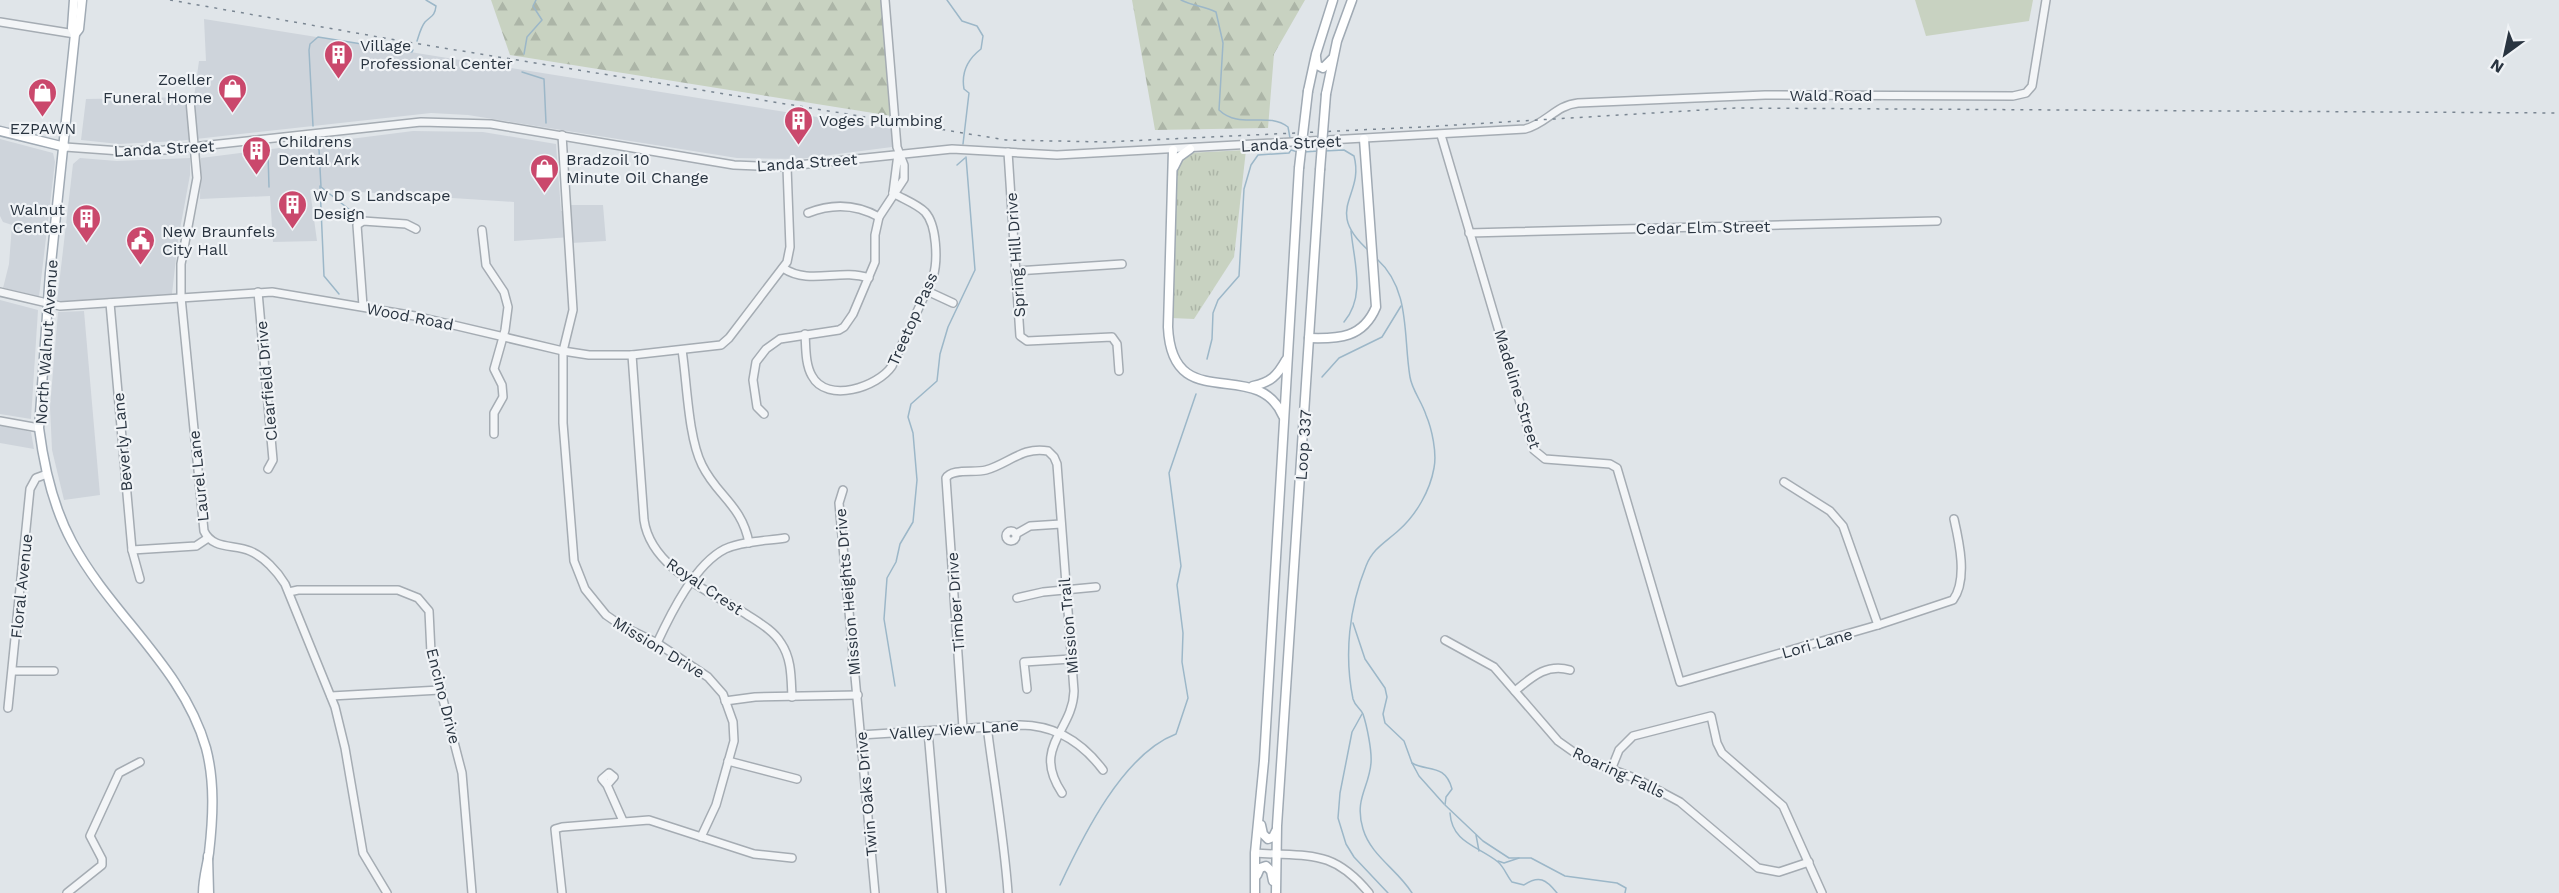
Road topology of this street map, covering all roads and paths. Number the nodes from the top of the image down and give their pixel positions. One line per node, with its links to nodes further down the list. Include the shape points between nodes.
1 (74, 0): 8 (main road, North Walnut Avenue)
2 (82, 0): 8 (main road, North Walnut Avenue)
3 (885, 0): 22 (street)
4 (1333, 0): 9 (main road)
5 (1352, 0): 10 (main road, Loop 337)
6 (2046, 0): 12 (street, Wald Road, via 2034,82 2029,91 2018,96 1755,95 1578,103 1560,107)
7 (0, 22): 8 (street)
8 (75, 34): 17 (main road, North Walnut Avenue)
9 (1317, 50): 10 (main road, via 1316,63 1320,68 1328,66); 52 (main road, bridge, via 1299,168)
10 (1333, 58): 48 (main road, Loop 337, bridge, via 1326,94)
11 (190, 100): 18 (street, Laurel Lane)
12 (1545, 120): 15 (street, Landa Street, via 1525,129)
13 (0, 130): 17 (main road, Landa Street)
14 (562, 135): 18 (street, Landa Street, via 438,121); 23 (street, Landa Street, via 734,165); 50 (street, Mission Drive, via 573,310)
15 (1441, 135): 16 (street, Landa Street); 33 (street, Madeline Street)
16 (1364, 139): 19 (street, Landa Street); 48 (main road, via 1376,307 1371,319 1350,336)
17 (65, 147): 18 (street, Landa Street, via 141,152); 44 (main road, North Walnut Avenue)
18 (194, 148): 41 (street, Laurel Lane, via 197,178 182,264)
19 (1190, 149): 20 (street, Landa Street); 24 (main road, via 1179,157)
20 (1173, 150): 21 (street, Landa Street, via 1057,155); 24 (main road)
21 (1008, 152): 22 (street, Landa Street, via 952,149); 36 (street, Spring Hill Drive)
22 (898, 154): 23 (street, Landa Street); 25 (street); 26 (street, via 904,165)
23 (787, 167): 35 (street, via 790,247)
24 (1172, 170): 54 (main road, via 1168,327 1172,351 1196,379)
25 (894, 178): 26 (street); 27 (street)
26 (904, 179): 27 (street)
27 (892, 193): 29 (street); 38 (street, Treetop Pass, via 922,210 930,221 935,267)
28 (808, 213): 29 (street, via 823,207 856,206)
29 (879, 217): 37 (street, via 875,262)
30 (1937, 221): 33 (street, Cedar Elm Street)
31 (416, 229): 45 (street, via 406,224 363,221 357,225)
32 (483, 230): 47 (street, via 486,265 506,298)
33 (1469, 233): 85 (street, Madeline Street, via 1536,453 1545,459 1610,464 1617,468)
34 (1122, 264): 36 (street)
35 (783, 268): 37 (street, via 797,277); 49 (street, Wood Road, via 727,341 713,348)
36 (1015, 271): 53 (street, Spring Hill Drive, via 1023,340 1113,337)
37 (869, 278): 46 (street, via 844,327)
38 (927, 291): 43 (street); 46 (street, Treetop Pass, via 892,366 869,385 834,390 822,387 810,373)
39 (0, 292): 44 (street, Wood Road)
40 (258, 292): 41 (street, Wood Road); 45 (street, Wood Road); 61 (street, Clearfield Drive, via 273,460)
41 (181, 297): 42 (street, Wood Road); 68 (street, Laurel Lane, via 203,525)
42 (110, 303): 44 (street, Wood Road); 71 (street, Beverly Lane)
43 (953, 303)
44 (48, 304): 58 (main road, North Walnut Avenue)
45 (363, 306): 47 (street, Wood Road)
46 (805, 334): 55 (street, via 780,339 756,362 754,389 757,407)
47 (502, 336): 50 (street, Wood Road); 59 (street, via 494,369 503,396 494,413)
48 (1309, 338): 108 (main road, Loop 337)
49 (682, 350): 51 (street, Wood Road); 70 (street, via 699,457 707,473 741,514)
50 (563, 351): 51 (street, Wood Road); 80 (street, Mission Drive, via 563,423 575,568 585,589 606,615)
51 (632, 355): 73 (street, Royal Crest, via 645,527 659,554)
52 (1288, 356): 54 (main road, via 1269,382); 56 (main road)
53 (1119, 371)
54 (1254, 386): 56 (main road, via 1275,401)
55 (764, 414)
56 (1284, 419): 106 (main road)
57 (0, 421): 58 (street)
58 (39, 428): 62 (main road, North Walnut Avenue)
59 (494, 434)
60 (1052, 453): 66 (street, Mission Trail, via 1057,464); 95 (street, Timber Drive, via 1027,451 989,469 947,475)
61 (268, 469)
62 (47, 474): 83 (street, Floral Avenue, via 36,478 30,489); 112 (main road, North Walnut Avenue, via 78,553 168,672 193,714 206,750 212,791)
63 (1784, 482): 78 (street, via 1830,510 1843,526)
64 (843, 490): 89 (street, Mission Heights Drive, via 839,503)
65 (1954, 519): 78 (street, Lori Lane, via 1962,558 1957,595 1953,600)
66 (1061, 524): 67 (street, via 1030,526); 75 (street, Mission Trail)
67 (1016, 534)
68 (208, 538): 71 (street, via 196,546); 76 (street, Laurel Lane, via 257,555 278,574)
69 (785, 538): 70 (street)
70 (749, 543): 73 (street, via 719,553 704,565)
71 (132, 550): 72 (street, Beverly Lane)
72 (140, 579)
73 (694, 581): 80 (street, via 671,612); 91 (street, Royal Crest, via 776,636 789,659)
74 (1096, 588): 75 (street)
75 (1064, 590): 77 (street); 81 (street, Mission Trail)
76 (288, 592): 87 (street, Encino Drive, via 398,590 418,598 431,617 430,649); 90 (street, Laurel Lane)
77 (1017, 598)
78 (1878, 625): 85 (street, Lori Lane)
79 (1445, 640): 88 (street, Roaring Falls, via 1488,662)
80 (657, 643): 92 (street, Mission Drive, via 713,681)
81 (1071, 659): 86 (street, via 1024,662); 96 (street, Mission Trail, via 1074,698 1070,714)
82 (1570, 670): 88 (street, via 1545,670)
83 (13, 671): 84 (street); 93 (street, Floral Avenue)
84 (54, 671)
85 (1680, 682)
86 (1027, 689)
87 (440, 690): 90 (street); 120 (street, Encino Drive, via 462,773)
88 (1515, 691): 102 (street, Roaring Falls, via 1558,741 1582,758)
89 (858, 695): 91 (street); 98 (street, Twin Oaks Drive)
90 (331, 696): 119 (street, Laurel Lane, via 345,748 362,848)
91 (792, 697): 92 (street)
92 (725, 701): 99 (street, Mission Drive, via 735,734)
93 (8, 708)
94 (987, 726): 95 (street, Valley View Lane); 96 (street, Valley View Lane, via 1027,725); 124 (street)
95 (963, 728): 97 (street, Valley View Lane)
96 (1058, 730): 101 (street, Valley View Lane, via 1082,747); 105 (street, Mission Trail, via 1051,762)
97 (928, 731): 98 (street, Valley View Lane); 123 (street)
98 (860, 735): 122 (street, Twin Oaks Drive)
99 (728, 761): 103 (street); 109 (street, Mission Drive, via 714,811)
100 (140, 762): 116 (street, via 119,772 90,836 102,865)
101 (1103, 770)
102 (1611, 770): 114 (street, Roaring Falls, via 1680,802 1758,868 1779,872); 114 (street, via 1619,750 1633,736 1711,716 1722,753 1783,806)
103 (797, 779)
104 (607, 785): 107 (street)
105 (1062, 793)
106 (1260, 813): 108 (main road, via 1264,837 1271,839); 110 (main road)
107 (623, 821): 109 (street, via 649,820); 121 (street, via 555,829)
108 (1277, 826): 111 (main road, Loop 337)
109 (701, 837): 113 (street, via 754,854)
110 (1255, 853): 111 (street); 115 (main road)
111 (1277, 855): 126 (main road, Loop 337); 127 (street, via 1330,860 1347,869)
112 (208, 856): 117 (main road, North Walnut Avenue); 118 (main road, North Walnut Avenue)
113 (792, 858)
114 (1809, 862): 128 (street)
115 (1255, 881): 125 (main road); 126 (main road, via 1260,868 1267,867)
116 (68, 893)
117 (203, 893)
118 (209, 893)
119 (387, 893)
120 (472, 893)
121 (562, 893)
122 (875, 893)
123 (942, 893)
124 (1008, 893)
125 (1255, 893)
126 (1275, 893)
127 (1369, 893)
128 (1822, 893)

